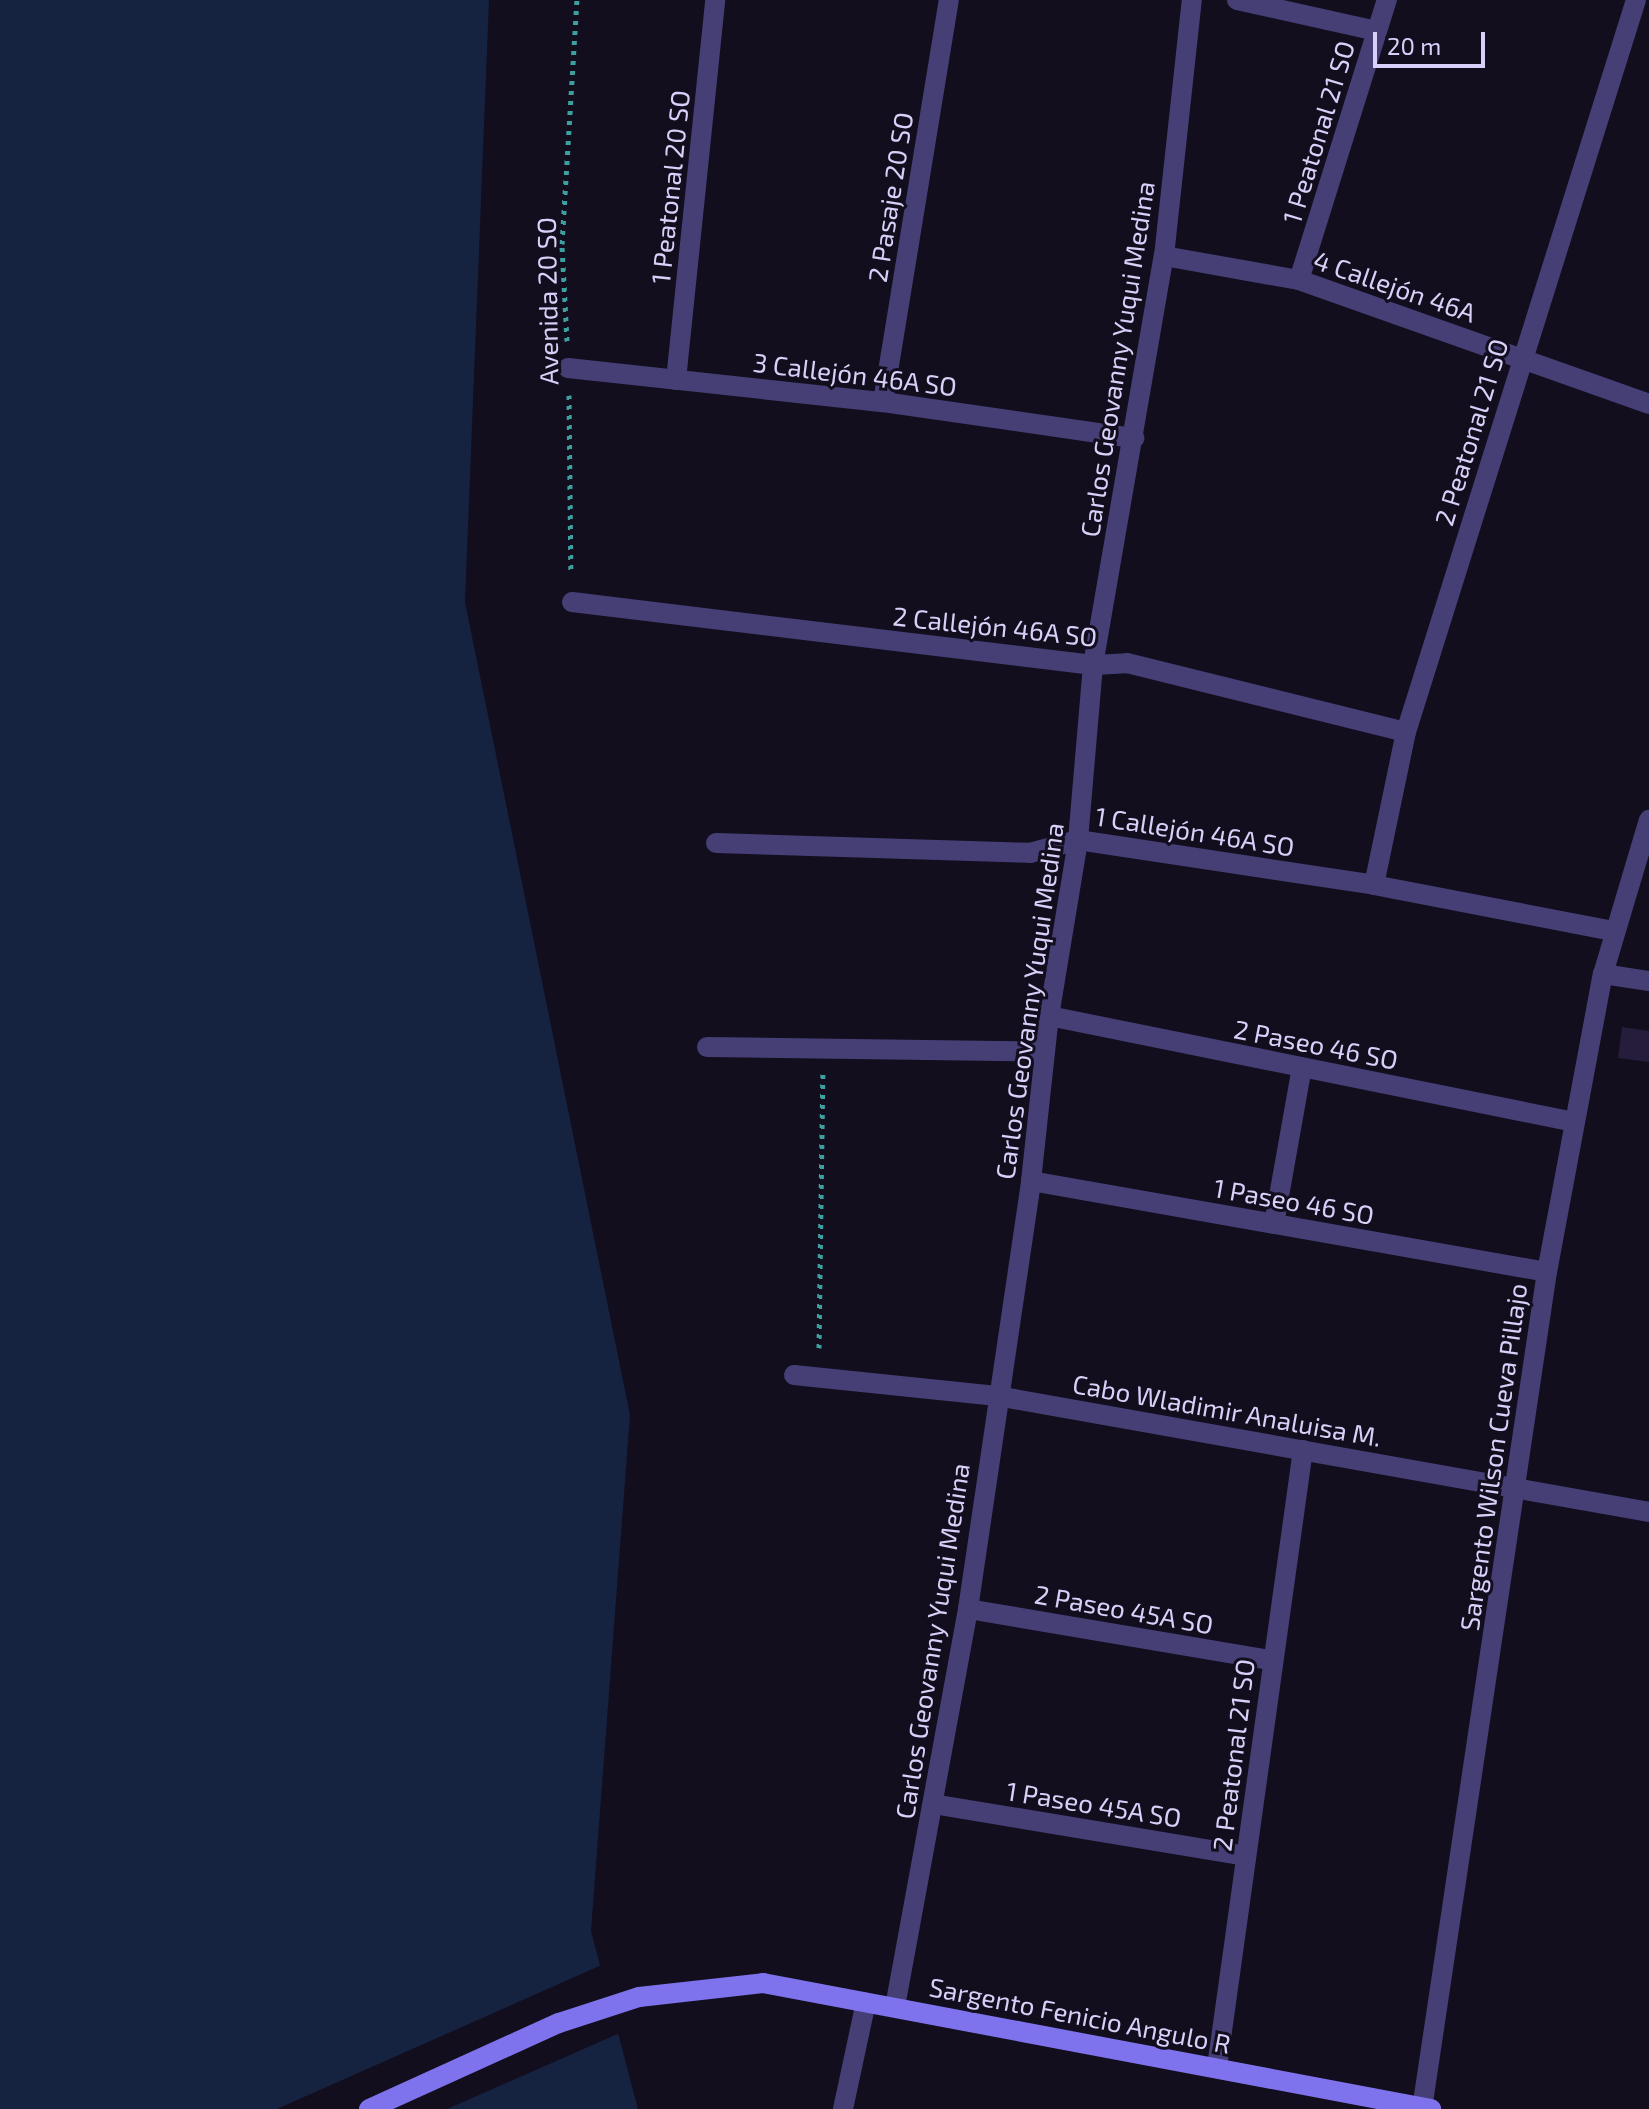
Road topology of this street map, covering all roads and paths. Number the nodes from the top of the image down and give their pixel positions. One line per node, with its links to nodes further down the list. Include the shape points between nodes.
1 (577, 0): 12 (path, Avenida 20 SO, via 562,244)
2 (715, 0): 13 (street, 1 Peatonal 20 SO)
3 (949, 0): 14 (street, 2 Pasaje 20 SO)
4 (1192, 0): 9 (street, Carlos Geovanny Yuqui Medina)
5 (1237, 0): 8 (street)
6 (1387, 0): 8 (street, 1 Peatonal 21 SO)
7 (1636, 0): 11 (street, 2 Peatonal 21 SO)
8 (1377, 31): 10 (street, 1 Peatonal 21 SO)
9 (1164, 256): 10 (street, 4 Callejón 46A); 16 (street, Carlos Geovanny Yuqui Medina)
10 (1299, 280): 11 (street, 4 Callejón 46A)
11 (1522, 356): 15 (street, 4 Callejón 46A); 19 (street, 2 Peatonal 21 SO)
12 (568, 368): 13 (street, 3 Callejón 46A SO); 17 (path, Avenida 20 SO)
13 (676, 380): 14 (street, 3 Callejón 46A SO)
14 (883, 402): 16 (street, 3 Callejón 46A SO)
15 (1649, 404)
16 (1134, 438): 18 (street, Carlos Geovanny Yuqui Medina)
17 (572, 602): 18 (street, 2 Callejón 46A SO)
18 (1093, 665): 19 (street, 2 Callejón 46A SO, via 1141,666); 21 (street, Carlos Geovanny Yuqui Medina)
19 (1406, 732): 23 (street, 2 Peatonal 21 SO)
20 (1649, 820): 24 (street, Sargento Wilson Cueva Pillajo)
21 (1078, 840): 22 (street, 1 Callejón 46A SO, via 1030,853); 23 (street, 1 Callejón 46A SO); 27 (street, Carlos Geovanny Yuqui Medina)
22 (716, 843)
23 (1374, 885): 24 (street, 1 Callejón 46A SO)
24 (1614, 931): 25 (street, Sargento Wilson Cueva Pillajo)
25 (1603, 974): 26 (street); 32 (street, Sargento Wilson Cueva Pillajo)
26 (1649, 981)
27 (1049, 1016): 30 (street, Carlos Geovanny Yuqui Medina); 31 (street, 2 Paseo 46 SO)
28 (707, 1047): 29 (street)
29 (824, 1047): 30 (street); 37 (path)
30 (1045, 1052): 33 (street, Carlos Geovanny Yuqui Medina)
31 (1302, 1067): 32 (street, 2 Paseo 46 SO); 34 (street)
32 (1574, 1122): 35 (street, Sargento Wilson Cueva Pillajo)
33 (1031, 1181): 34 (street, 1 Paseo 46 SO); 38 (street, Carlos Geovanny Yuqui Medina)
34 (1274, 1224): 35 (street, 1 Paseo 46 SO)
35 (1547, 1272): 40 (street, Sargento Wilson Cueva Pillajo)
36 (794, 1375): 37 (street, Cabo Wladimir Analuisa M.)
37 (818, 1377): 38 (street, Cabo Wladimir Analuisa M.)
38 (997, 1396): 39 (street, Cabo Wladimir Analuisa M.); 42 (street, Carlos Geovanny Yuqui Medina)
39 (1303, 1450): 40 (street, Cabo Wladimir Analuisa M.); 43 (street, 2 Peatonal 21 SO)
40 (1515, 1486): 41 (street, Cabo Wladimir Analuisa M.); 49 (street, Sargento Wilson Cueva Pillajo)
41 (1649, 1512)
42 (968, 1609): 43 (street, 2 Paseo 45A SO); 44 (street, Carlos Geovanny Yuqui Medina)
43 (1271, 1660): 45 (street, 2 Peatonal 21 SO)
44 (933, 1804): 45 (street, 1 Paseo 45A SO); 47 (street, Carlos Geovanny Yuqui Medina)
45 (1246, 1856): 48 (street, 2 Peatonal 21 SO)
46 (866, 2002): 47 (street, Sargento Fenicio Angulo R); 50 (street, Sargento Fenicio Angulo R, via 763,1983 718,1984 639,1997 559,2023); 51 (street)
47 (895, 2007): 48 (street, Sargento Fenicio Angulo R)
48 (1217, 2067): 49 (street, Sargento Fenicio Angulo R)
49 (1425, 2108)
50 (369, 2109)
51 (843, 2109)

